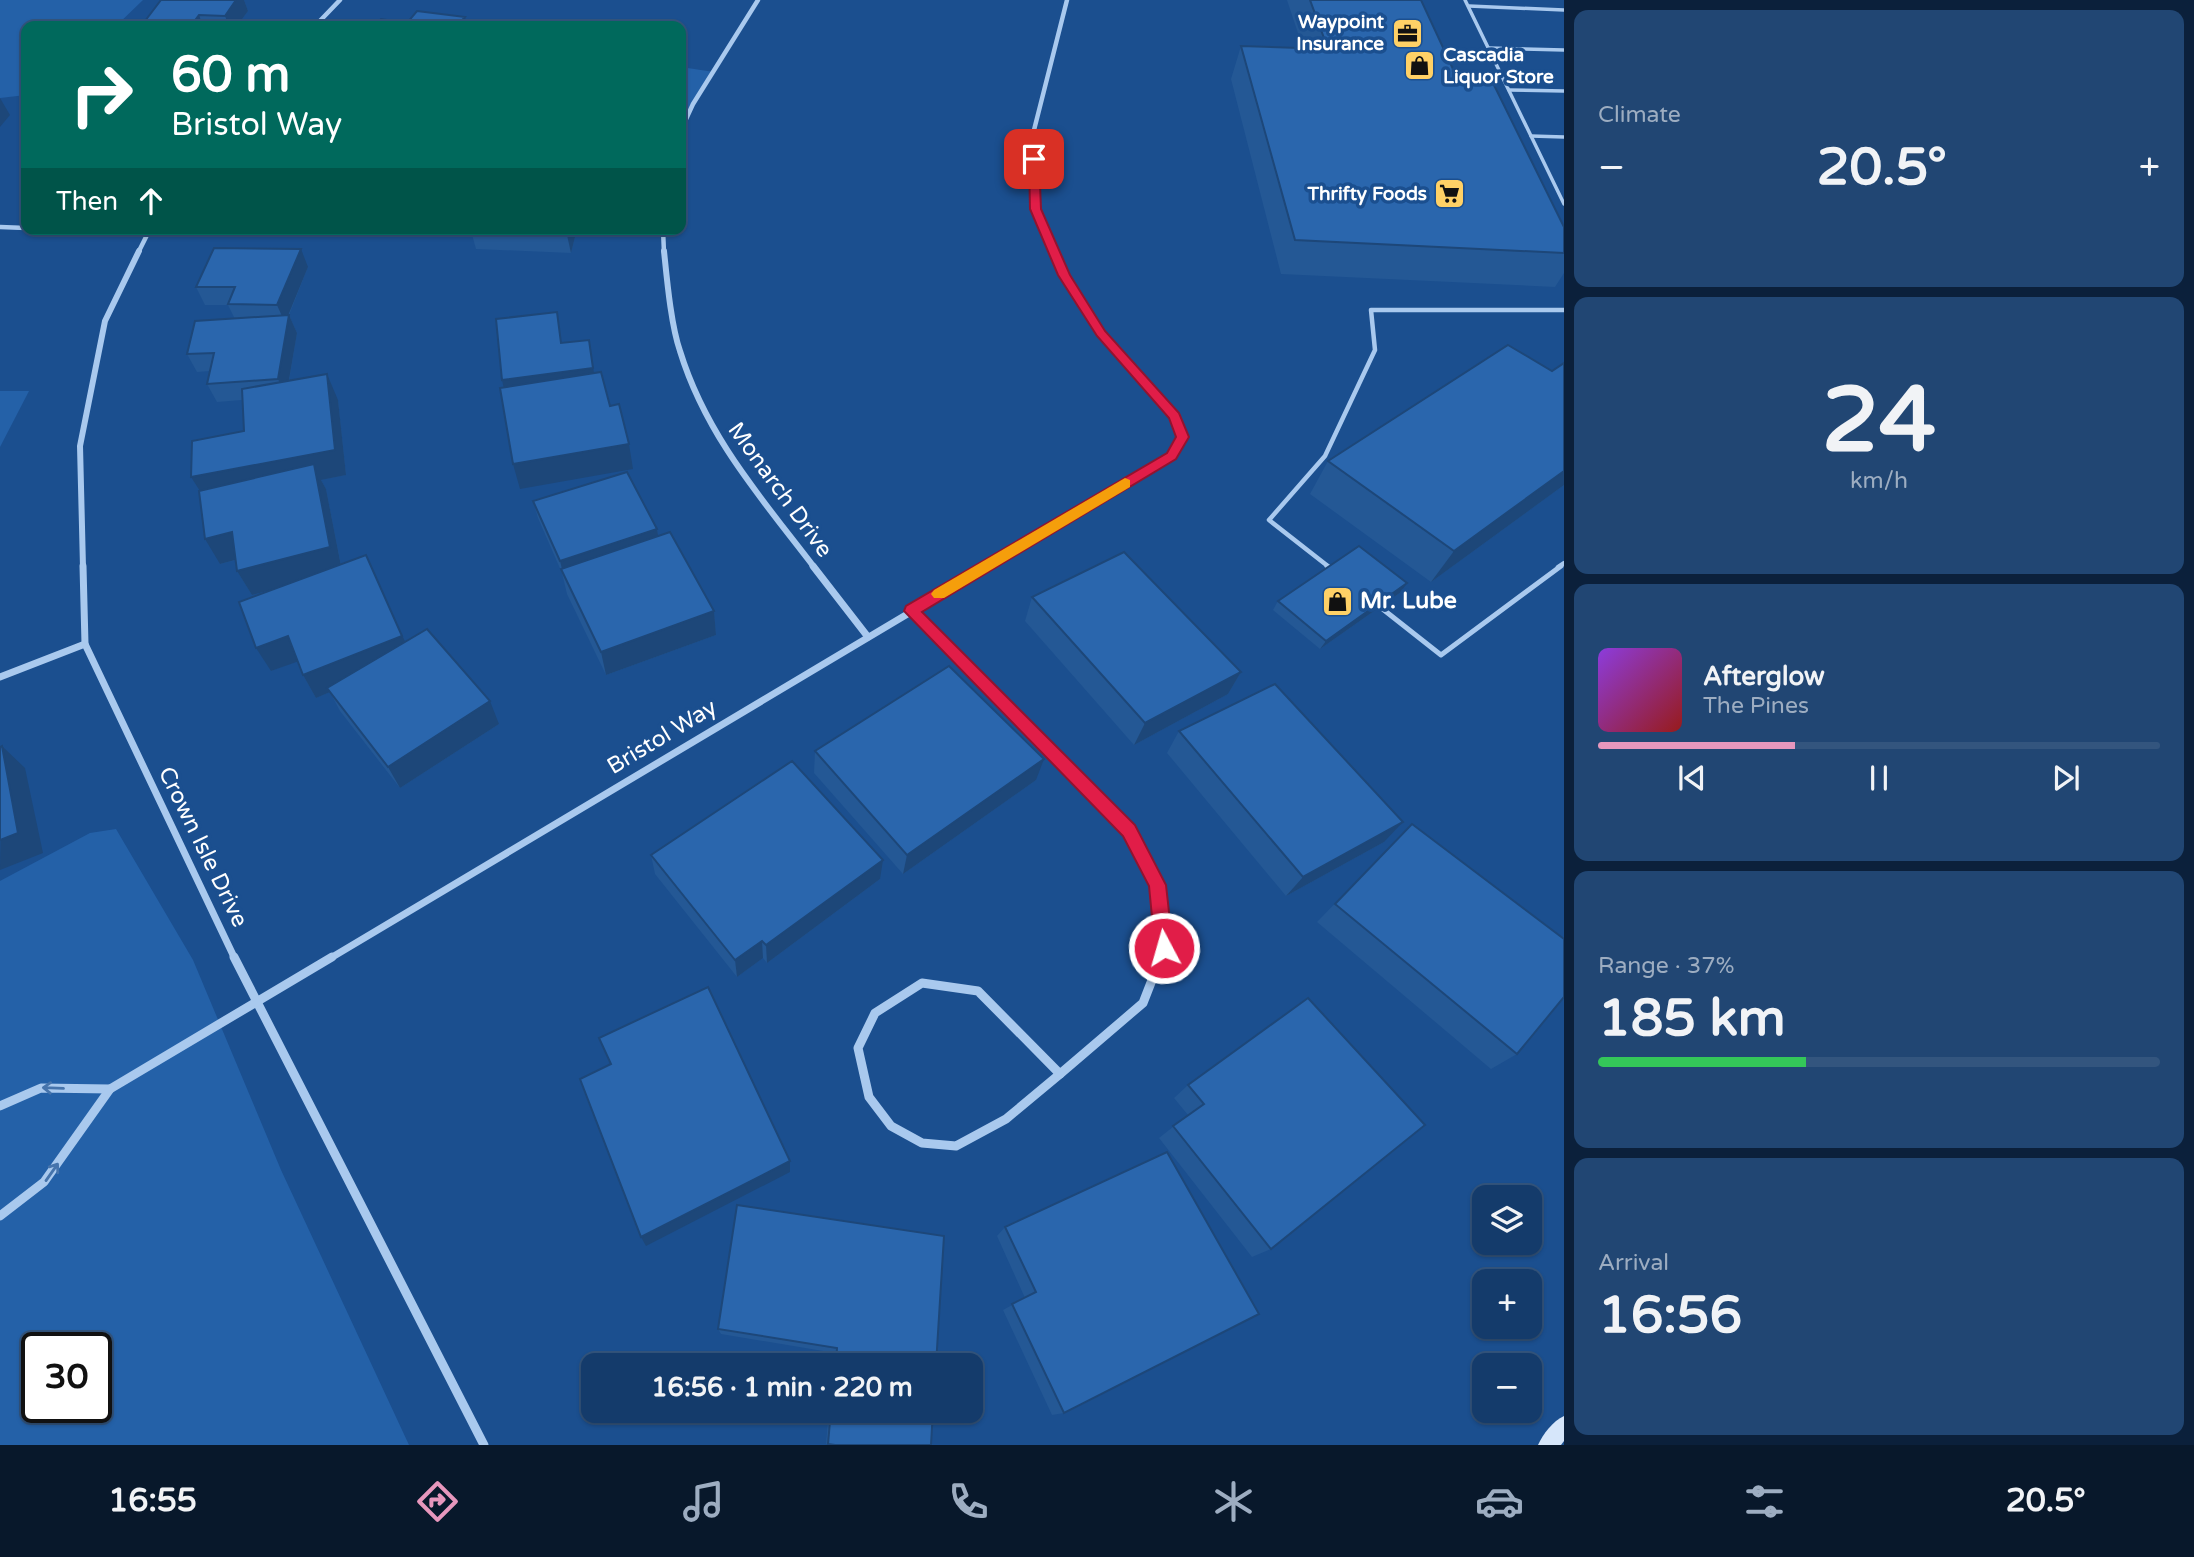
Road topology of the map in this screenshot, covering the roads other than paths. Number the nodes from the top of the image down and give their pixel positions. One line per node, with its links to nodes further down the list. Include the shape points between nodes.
1 (340, 0): 7 (street)
2 (758, 0): 12 (street)
3 (1067, 0): 26 (street, Bristol Way, via 1033,134 1035,209 1064,275 1101,334 1174,416 1182,437 1172,456)
4 (1465, 0): 5 (lane)
5 (1469, 6): 6 (lane); 8 (lane)
6 (1564, 10)
7 (320, 21)
8 (1489, 48): 9 (lane); 10 (lane)
9 (1564, 50)
10 (1509, 90): 11 (lane); 13 (lane)
11 (1564, 92)
12 (686, 119)
13 (1531, 136): 14 (lane); 15 (lane)
14 (1564, 137)
15 (1556, 187): 16 (lane); 17 (lane)
16 (1564, 187)
17 (1564, 204)
18 (0, 227): 19 (street)
19 (21, 228)
20 (148, 235): 28 (street, Crown Isle Drive, via 105,321 80,446)
21 (663, 235): 27 (street, Monarch Drive, via 679,349 727,454)
22 (1564, 310): 24 (lane, via 1371,310 1375,350 1325,456 1269,520)
23 (1564, 563): 25 (lane, via 1441,655)
24 (1345, 579)
25 (1366, 596)
26 (911, 611): 27 (street, Bristol Way); 31 (street, via 1129,831 1157,885 1164,948 1143,1003)
27 (868, 637): 30 (street, Bristol Way)
28 (85, 644): 29 (street); 30 (street, Crown Isle Drive)
29 (0, 677)
30 (256, 1002): 32 (street, Bristol Way); 36 (street, Crown Isle Drive)
31 (1060, 1074): 31 (street, via 1006,1119 956,1146 922,1143 891,1126 869,1097 858,1048 875,1013 922,983 978,991)
32 (110, 1089): 33 (street, one-way to 33, via 41,1087); 34 (street, one-way to 32, via 44,1182)
33 (0, 1107)
34 (0, 1216)
35 (1564, 1426): 37 (main road)
36 (484, 1445)
37 (1548, 1445)

